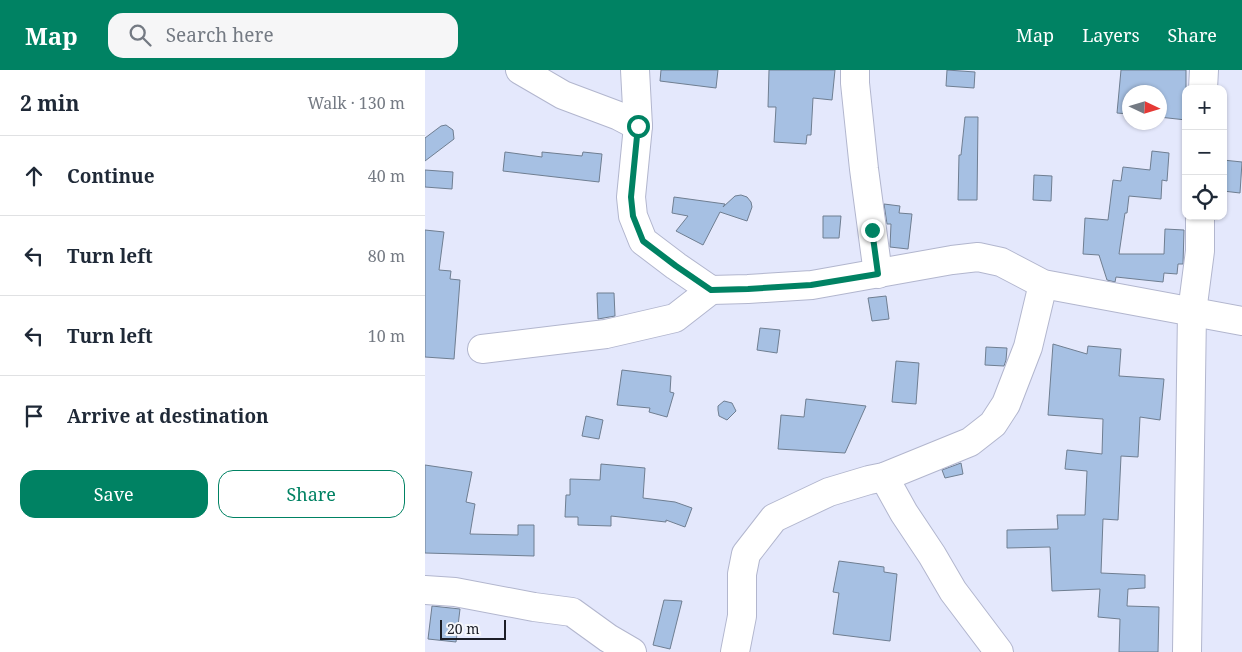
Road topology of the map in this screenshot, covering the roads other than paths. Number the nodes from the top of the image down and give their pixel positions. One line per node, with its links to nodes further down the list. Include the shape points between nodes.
1 (521, 70): 6 (street, via 563,95)
2 (635, 70): 6 (street)
3 (855, 70): 8 (street)
4 (1204, 70): 5 (street)
5 (1203, 85)
6 (638, 126): 10 (street, via 631,197 633,216 643,241)
7 (1200, 220): 11 (street, via 1200,251)
8 (878, 274): 9 (street, via 978,258 1001,262); 10 (street, via 811,285)
9 (1043, 284): 11 (street); 14 (street, via 1028,347 1005,404 993,424 970,442)
10 (711, 290): 13 (street, via 675,318 606,334)
11 (1192, 312): 12 (street); 19 (street)
12 (1242, 322)
13 (482, 349)
14 (884, 477): 17 (street, via 829,492 774,518 747,554 742,574 742,616); 18 (street, via 953,591)
15 (425, 590): 16 (street, via 572,612)
16 (632, 652)
17 (735, 652)
18 (999, 652)
19 (1187, 652)

